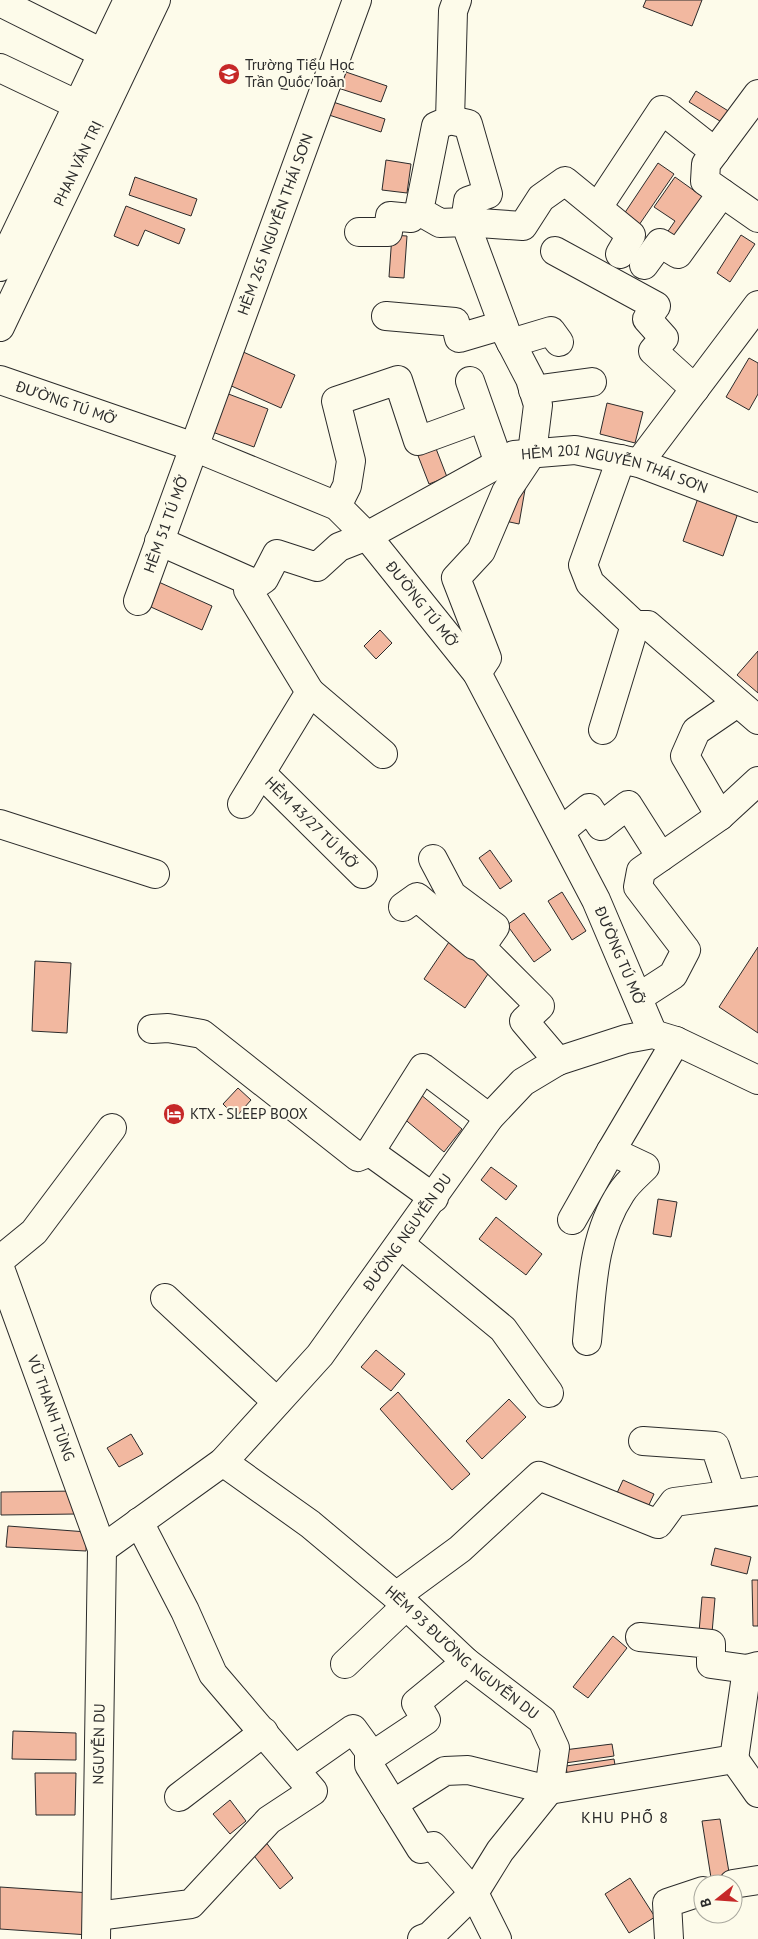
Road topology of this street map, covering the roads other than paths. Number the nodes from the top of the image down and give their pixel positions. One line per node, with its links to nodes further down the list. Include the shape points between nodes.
1 (128, 0): 6 (street, PHAN VĂN TRỊ)
2 (156, 0): 9 (street, PHAN VĂN TRỊ)
3 (357, 0): 33 (street, HẺM 265 NGUYỄN THÁI SƠN)
4 (457, 0): 10 (street, via 453,11)
5 (12, 3): 6 (street)
6 (102, 53): 9 (street, PHAN VĂN TRỊ)
7 (0, 68): 9 (street)
8 (758, 94): 11 (street)
9 (89, 111): 21 (street, PHAN VĂN TRỊ); 24 (street, PHAN VĂN TRỊ)
10 (450, 120): 14 (street, via 436,126); 16 (street, via 468,124 488,194 468,201)
11 (715, 152): 12 (street, via 706,164 705,181); 13 (street, via 662,110)
12 (722, 192): 15 (street); 20 (street, via 678,254 660,243)
13 (598, 207): 16 (street, via 565,181 541,198 523,226); 19 (street, via 631,235)
14 (419, 211): 16 (street, via 440,223); 17 (street, via 411,218 390,216 388,232)
15 (758, 218)
16 (465, 222): 25 (street)
17 (359, 232)
18 (555, 252): 30 (street, via 656,306 647,319 664,338 653,351)
19 (620, 254)
20 (644, 265)
21 (0, 267)
22 (758, 305): 30 (street)
23 (386, 316): 25 (street, via 455,322 459,338)
24 (0, 327)
25 (507, 334): 26 (street, via 551,331); 31 (street)
26 (559, 342)
27 (0, 380): 33 (street, ĐƯỜNG TÚ MỠ)
28 (470, 382): 32 (street)
29 (592, 382): 31 (street)
30 (694, 389): 35 (street)
31 (534, 390): 34 (street, via 538,405)
32 (481, 418): 36 (street); 37 (street, via 418,441 398,380 336,401 351,461 347,486)
33 (194, 447): 37 (street, ĐƯỜNG TÚ MỠ); 40 (street, HẺM 51 TÚ MỠ)
34 (532, 454): 35 (street, HẺM 201 NGUYỄN THÁI SƠN, via 575,450); 36 (street, HẺM 201 NGUYỄN THÁI SƠN, via 514,455); 44 (street, via 506,492 481,551 456,578 487,658)
35 (630, 461): 38 (street, HẺM 201 NGUYỄN THÁI SƠN); 43 (street, via 583,565 590,583)
36 (499, 463): 39 (street, HẺM 201 NGUYỄN THÁI SƠN)
37 (337, 506): 39 (street, ĐƯỜNG TÚ MỠ)
38 (758, 508)
39 (367, 536): 41 (street, HẺM 201 NGUYỄN THÁI SƠN, via 339,547 317,567 277,554 264,579); 44 (street, ĐƯỜNG TÚ MỠ)
40 (160, 541): 41 (street); 42 (street, HẺM 51 TÚ MỠ)
41 (256, 584): 45 (street, via 248,590)
42 (138, 601)
43 (634, 625): 46 (street, via 648,625); 47 (street)
44 (477, 673): 54 (street, ĐƯỜNG TÚ MỠ)
45 (310, 692): 48 (street); 49 (street)
46 (748, 711): 52 (street, via 696,731 685,756)
47 (603, 730)
48 (383, 754)
49 (261, 773): 51 (street); 58 (street, HẺM 43/27 TÚ MỠ)
50 (758, 781): 52 (street)
51 (242, 804)
52 (720, 816): 55 (street)
53 (0, 824): 57 (street)
54 (561, 831): 55 (street, via 589,808 601,826 628,805); 61 (street, ĐƯỜNG TÚ MỠ)
55 (661, 857): 61 (street, via 641,871 638,887 686,950 673,975)
56 (434, 859): 60 (street, via 452,895 495,927)
57 (155, 874)
58 (364, 874)
59 (403, 907): 60 (street, via 417,897 474,945)
60 (481, 947): 64 (street, via 540,1006 524,1021)
61 (639, 997): 63 (street, ĐƯỜNG TÚ MỠ)
62 (152, 1029): 69 (street, via 168,1028 202,1034 358,1156)
63 (665, 1038): 64 (street, ĐƯỜNG NGUYỄN DU, via 626,1039); 65 (street); 68 (street)
64 (558, 1061): 66 (street, ĐƯỜNG NGUYỄN DU, via 523,1082)
65 (758, 1080)
66 (489, 1118): 69 (street, via 423,1068); 70 (street, ĐƯỜNG NGUYỄN DU)
67 (112, 1128): 73 (street, via 34,1232)
68 (612, 1151): 71 (street); 76 (street, via 645,1167 622,1191 606,1219 594,1268)
69 (370, 1152): 70 (street)
70 (434, 1198): 72 (street, ĐƯỜNG NGUYỄN DU)
71 (572, 1220)
72 (400, 1244): 77 (street, via 503,1330); 78 (street, ĐƯỜNG NGUYỄN DU, via 320,1355)
73 (0, 1260)
74 (0, 1268): 84 (street, VŨ THANH TÙNG)
75 (165, 1298): 78 (street)
76 (588, 1341)
77 (549, 1393)
78 (277, 1402): 80 (street, ĐƯỜNG NGUYỄN DU)
79 (644, 1441): 82 (street, via 715,1446)
80 (223, 1462): 83 (street, ĐƯỜNG NGUYỄN DU); 85 (street, HẺM 93 ĐƯỜNG NGUYỄN DU, via 310,1524)
81 (758, 1491): 82 (street)
82 (731, 1494): 85 (street, via 674,1502 658,1524 539,1476)
83 (139, 1522): 84 (street, ĐƯỜNG NGUYỄN DU); 90 (street, via 213,1674)
84 (102, 1549): 102 (street, NGUYỄN DU)
85 (401, 1601): 87 (street, HẺM 93 ĐƯỜNG NGUYỄN DU); 88 (street)
86 (640, 1637): 89 (street, via 711,1644 710,1664)
87 (466, 1662): 91 (street, via 416,1703 426,1720); 94 (street, HẺM 93 ĐƯỜNG NGUYỄN DU, via 542,1720 555,1748)
88 (345, 1664)
89 (753, 1667): 92 (street)
90 (264, 1732): 93 (street); 96 (street)
91 (369, 1758): 93 (street, via 369,1751 353,1729); 97 (street, via 369,1765)
92 (734, 1759): 94 (street); 95 (street)
93 (296, 1769): 102 (street, via 313,1790 269,1820 191,1904)
94 (549, 1790): 97 (street, via 468,1770 446,1771); 100 (street, via 500,1851)
95 (758, 1793)
96 (179, 1797)
97 (393, 1804): 100 (street, via 420,1849 433,1846)
98 (758, 1880): 99 (street)
99 (743, 1882)
100 (474, 1893): 103 (street, via 430,1936); 104 (street)
101 (693, 1894): 105 (street, via 667,1903)
102 (97, 1928)
103 (422, 1939)
104 (497, 1939)
105 (669, 1939)

